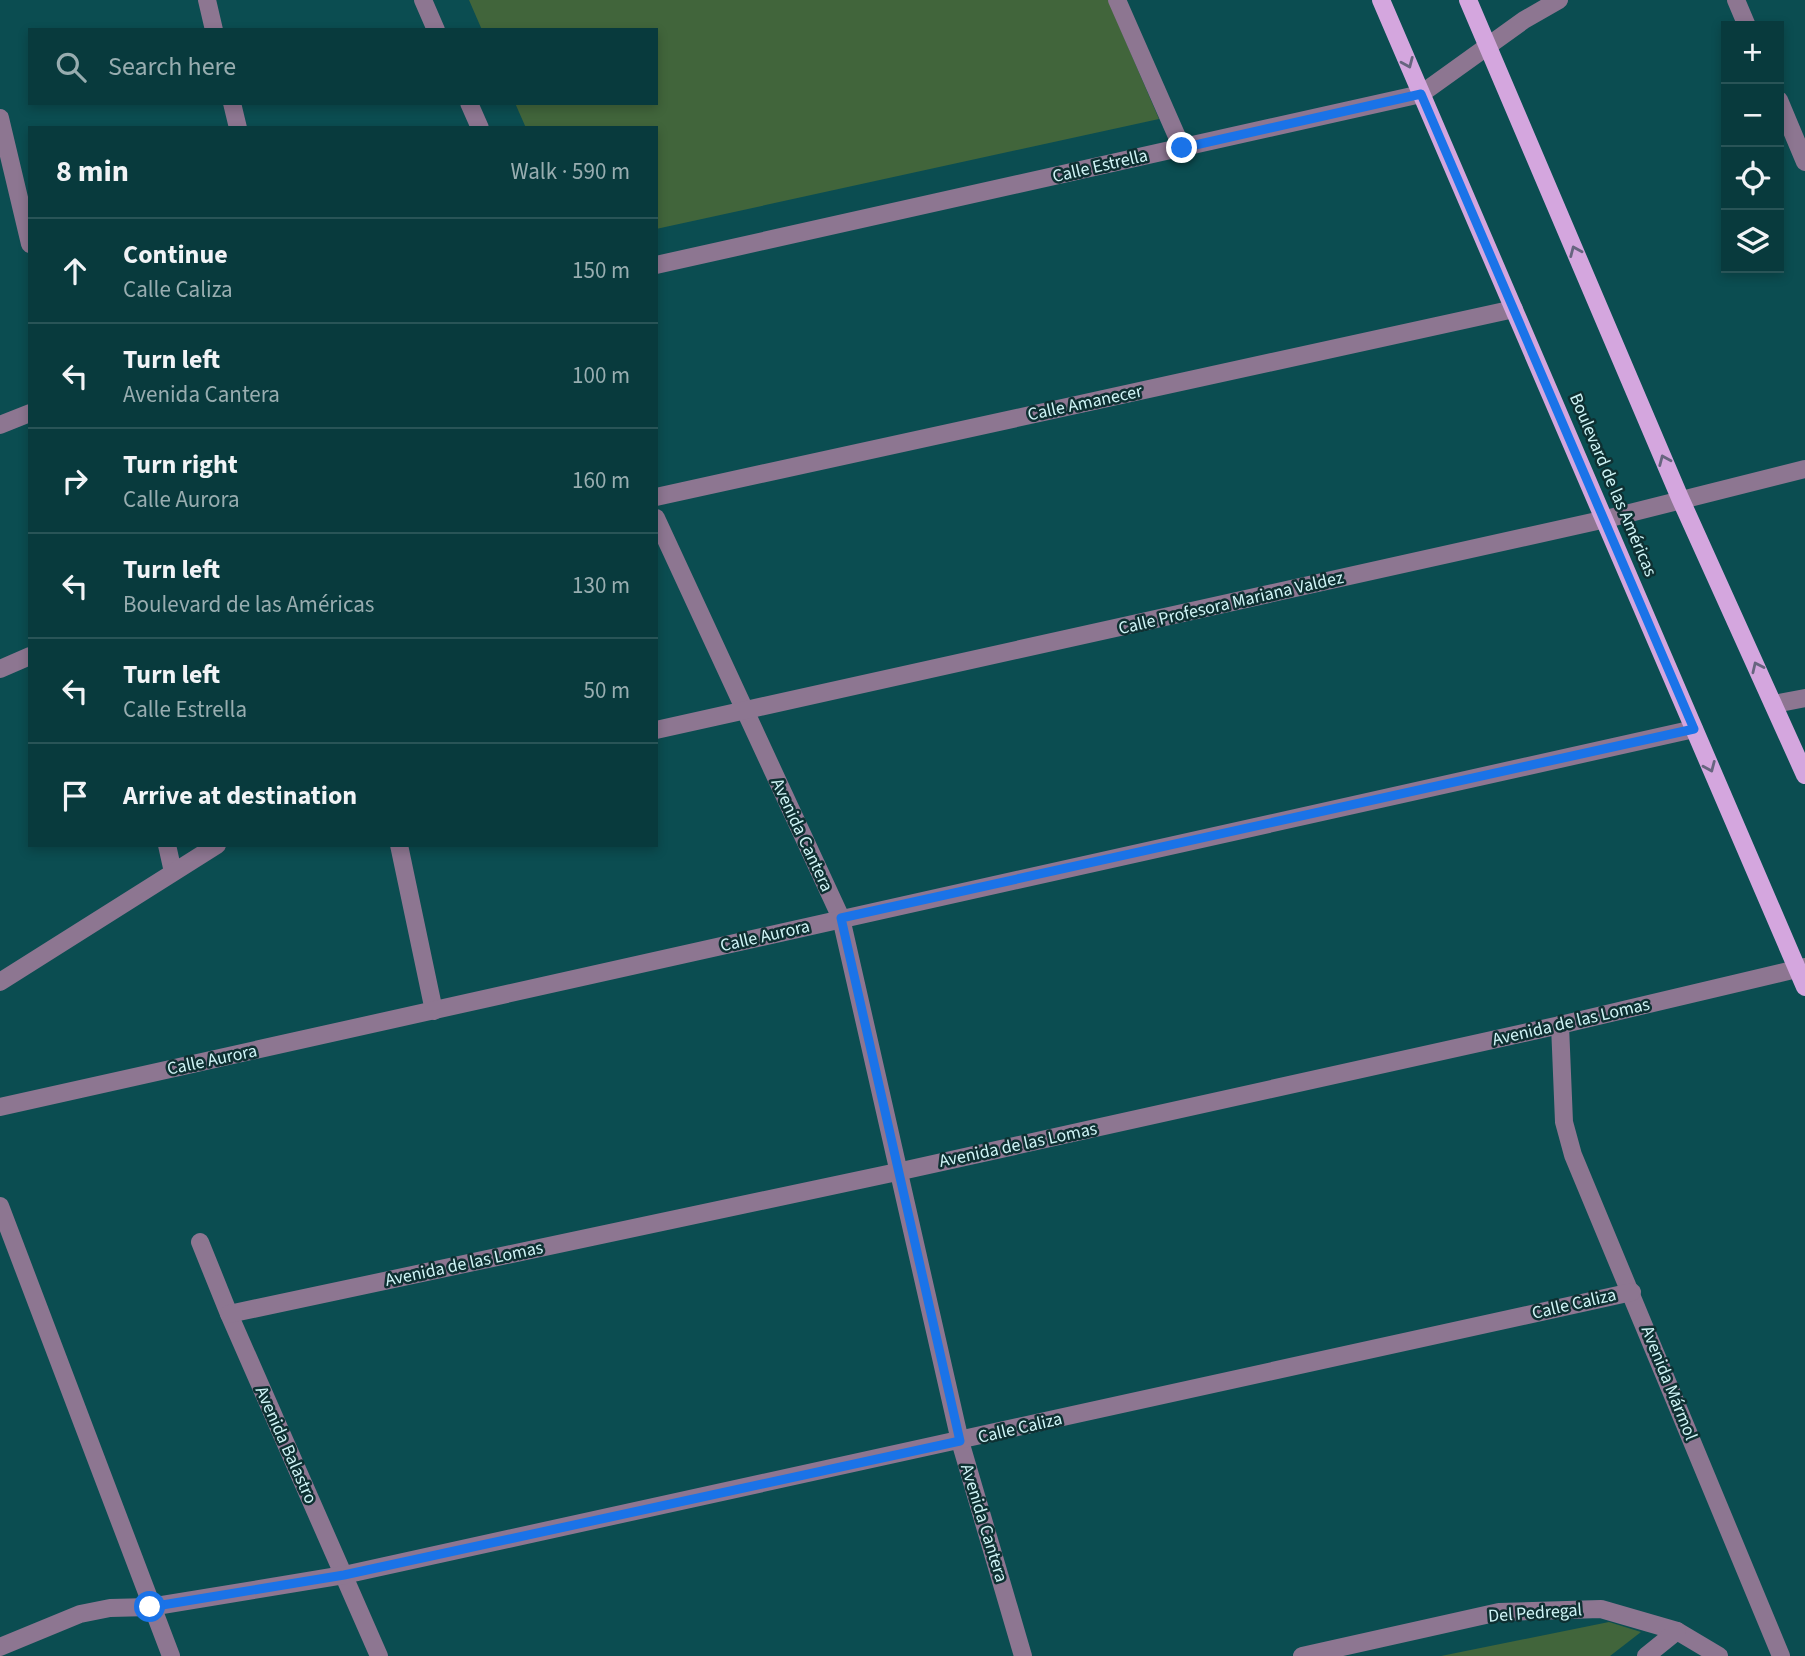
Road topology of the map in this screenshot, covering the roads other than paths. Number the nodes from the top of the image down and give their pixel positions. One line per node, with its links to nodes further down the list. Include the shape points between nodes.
1 (207, 0): 9 (street)
2 (423, 0): 10 (street)
3 (1117, 0): 19 (street)
4 (1381, 0): 12 (main road, Boulevard de las Américas, one-way to 12)
5 (1468, 0): 11 (main road)
6 (1559, 0): 11 (street, Calle Estrella)
7 (1736, 0): 8 (street)
8 (1745, 21)
9 (214, 28)
10 (435, 28)
11 (1488, 47): 12 (street, Calle Estrella); 28 (main road, one-way to 11)
12 (1421, 94): 19 (street, Calle Estrella); 23 (main road, Boulevard de las Américas)
13 (232, 105): 17 (street)
14 (470, 105): 18 (street)
15 (1784, 112): 20 (street)
16 (1, 123): 21 (street)
17 (238, 126)
18 (479, 126)
19 (1182, 148): 22 (street, Calle Estrella)
20 (1805, 162)
21 (28, 236)
22 (658, 265)
23 (1514, 309): 27 (street, Calle Amanecer); 29 (main road, Boulevard de las Américas)
24 (28, 414): 25 (street)
25 (0, 425)
26 (1805, 469): 28 (street, Calle Profesora Mariana Valdez)
27 (658, 497)
28 (1680, 498): 29 (street, Calle Profesora Mariana Valdez); 34 (main road, one-way to 28)
29 (1606, 519): 35 (street, Calle Profesora Mariana Valdez); 36 (main road, Boulevard de las Américas)
30 (658, 522): 35 (street, Avenida Cantera)
31 (28, 657): 32 (street)
32 (0, 669)
33 (1805, 698): 34 (street)
34 (1774, 704): 38 (main road)
35 (744, 712): 37 (street, Calle Profesora Mariana Valdez); 43 (street, Avenida Cantera)
36 (1694, 729): 43 (street, Calle Aurora); 44 (main road, Boulevard de las Américas, one-way to 44)
37 (658, 730)
38 (1805, 775)
39 (167, 847): 42 (street)
40 (214, 847): 42 (street)
41 (399, 847): 47 (street)
42 (173, 872): 45 (street)
43 (841, 918): 47 (street, Calle Aurora); 50 (street, Avenida Cantera)
44 (1801, 968): 46 (main road, Boulevard de las Américas); 48 (street, Avenida de las Lomas)
45 (0, 982)
46 (1805, 987)
47 (434, 1011): 49 (street, Calle Aurora)
48 (1560, 1025): 50 (street, Avenida de las Lomas); 53 (street, Avenida Mármol, via 1564,1122 1573,1155)
49 (0, 1107)
50 (897, 1172): 54 (street, Avenida de las Lomas); 55 (street, Avenida Cantera)
51 (0, 1206): 57 (street)
52 (200, 1242): 54 (street, Avenida Balastro)
53 (1632, 1292): 55 (street, Calle Caliza); 66 (street, Avenida Mármol)
54 (229, 1314): 56 (street, Avenida Balastro)
55 (960, 1441): 56 (street, Calle Caliza); 62 (street, Avenida Cantera)
56 (344, 1575): 57 (street, Calle Caliza); 61 (street, Avenida Balastro)
57 (150, 1607): 59 (street, Calle Caliza, via 80,1614); 60 (street)
58 (1676, 1631): 63 (street, Del Pedregal, via 1601,1609 1499,1612); 64 (street); 65 (street, Del Pedregal)
59 (0, 1647)
60 (170, 1656)
61 (379, 1656)
62 (1023, 1656)
63 (1302, 1656)
64 (1646, 1656)
65 (1719, 1656)
66 (1781, 1656)

